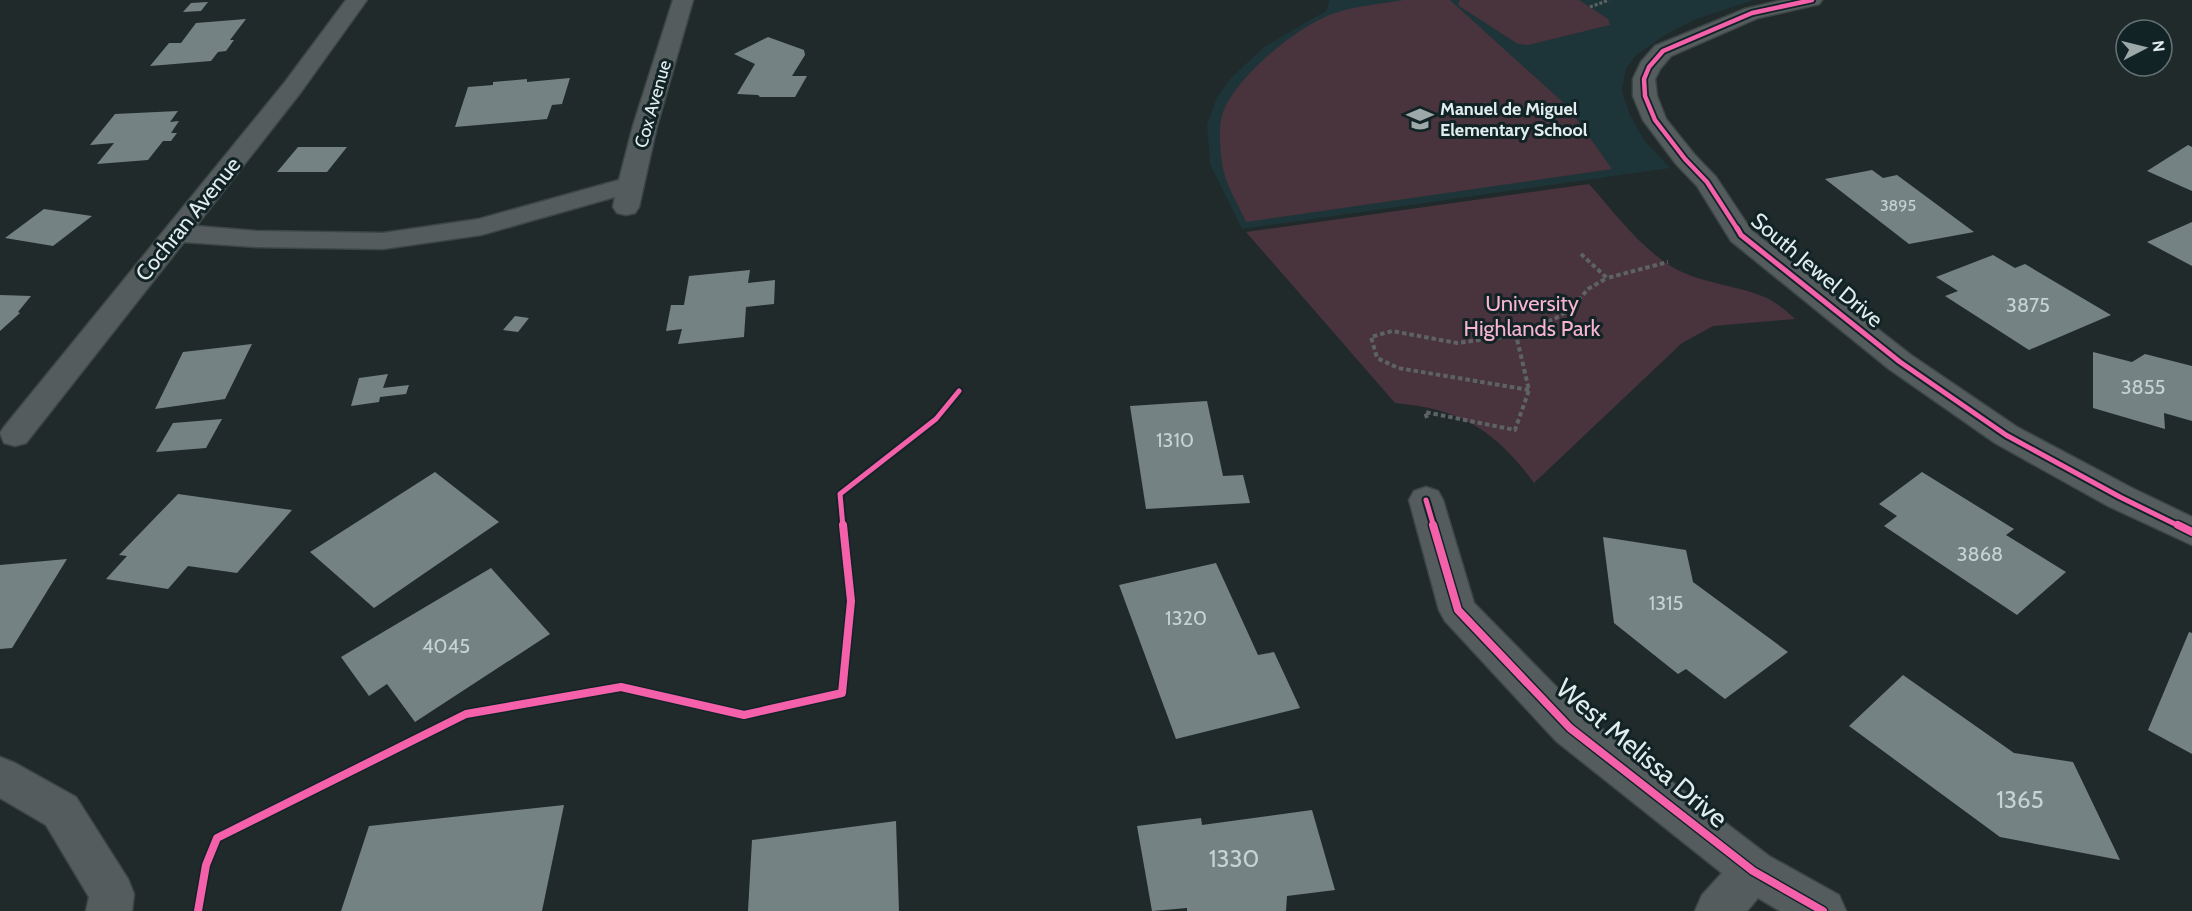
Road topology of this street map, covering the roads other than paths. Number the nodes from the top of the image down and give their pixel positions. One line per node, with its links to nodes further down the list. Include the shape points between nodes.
1 (357, 0): 4 (street, Cochran Avenue)
2 (683, 0): 4 (street, Cox Avenue, via 628,197 383,242)
3 (1812, 0): 7 (street, South Jewel Drive, via 1752,13 1663,51 1644,79 1645,96 1655,120 1707,182 1741,235 1900,362 2006,435)
4 (177, 233): 5 (street, Cochran Avenue)
5 (15, 435)
6 (1426, 500): 9 (street, West Melissa Drive, via 1458,610 1570,728)
7 (2192, 532)
8 (0, 776): 10 (street, via 61,811 112,894)
9 (1754, 871): 11 (street); 12 (street, West Melissa Drive)
10 (109, 911)
11 (1718, 911)
12 (1823, 911)

